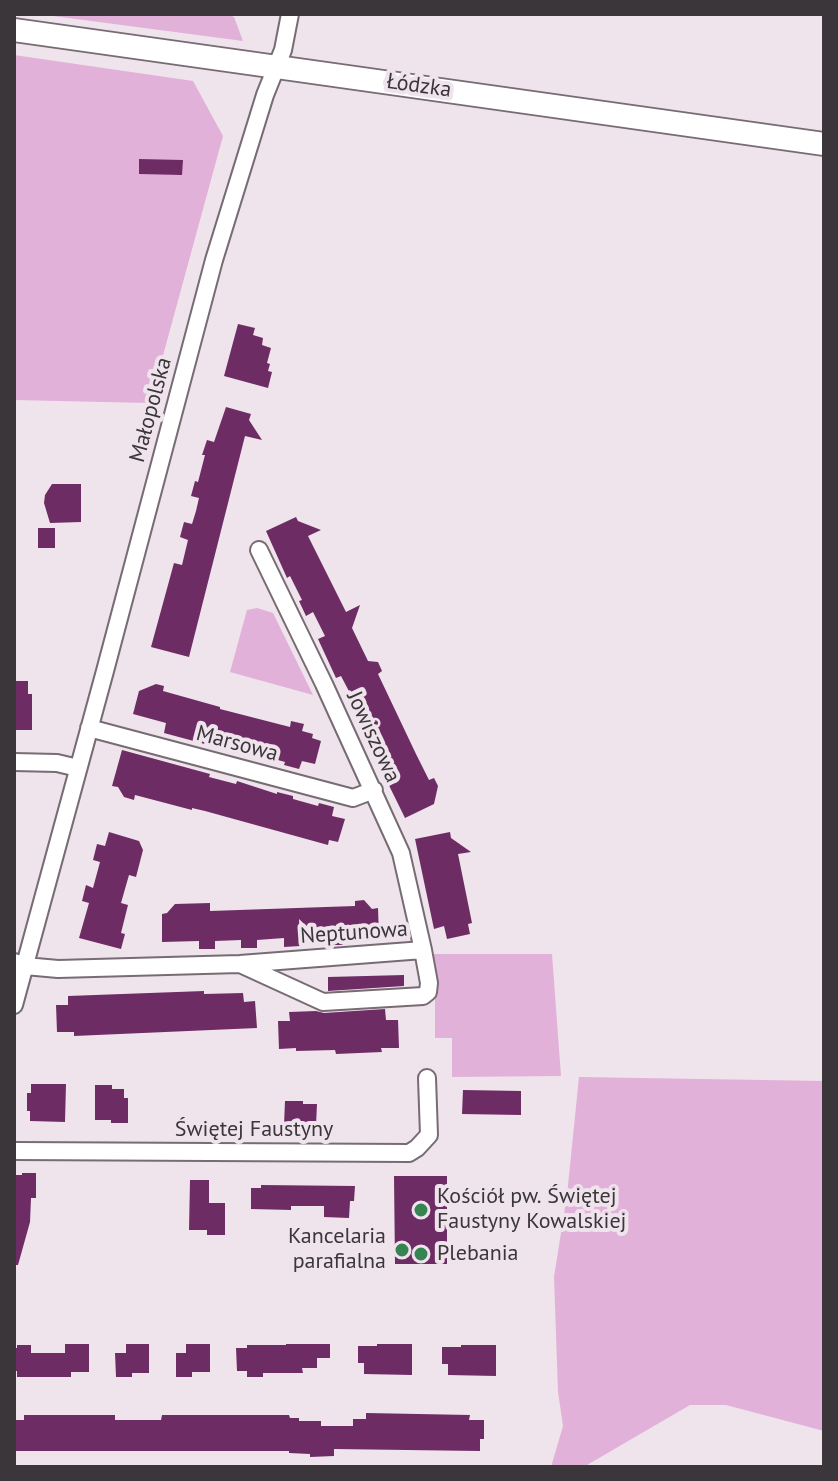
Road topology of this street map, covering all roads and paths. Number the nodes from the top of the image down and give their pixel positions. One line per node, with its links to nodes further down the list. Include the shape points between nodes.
1 (290, 14): 3 (street, Małopolska)
2 (14, 30): 3 (street, Łódzka)
3 (277, 66): 4 (street, Łódzka); 6 (street, Małopolska, via 214,260)
4 (824, 144)
5 (259, 550): 9 (street, Jowiszowa)
6 (89, 728): 8 (street, Małopolska); 9 (street, Marsowa, via 353,798)
7 (14, 762): 8 (street)
8 (78, 768): 11 (street, Małopolska)
9 (374, 790): 10 (street, Jowiszowa, via 401,853)
10 (423, 950): 12 (street, Neptunowa); 12 (street, Neptunowa, via 429,983 423,996 323,1002)
11 (20, 964): 12 (street, Neptunowa, via 58,969); 13 (street, Małopolska)
12 (240, 964)
13 (14, 1005)
14 (427, 1078): 15 (street, Świętej Faustyny, via 429,1135 409,1153)
15 (14, 1151)

